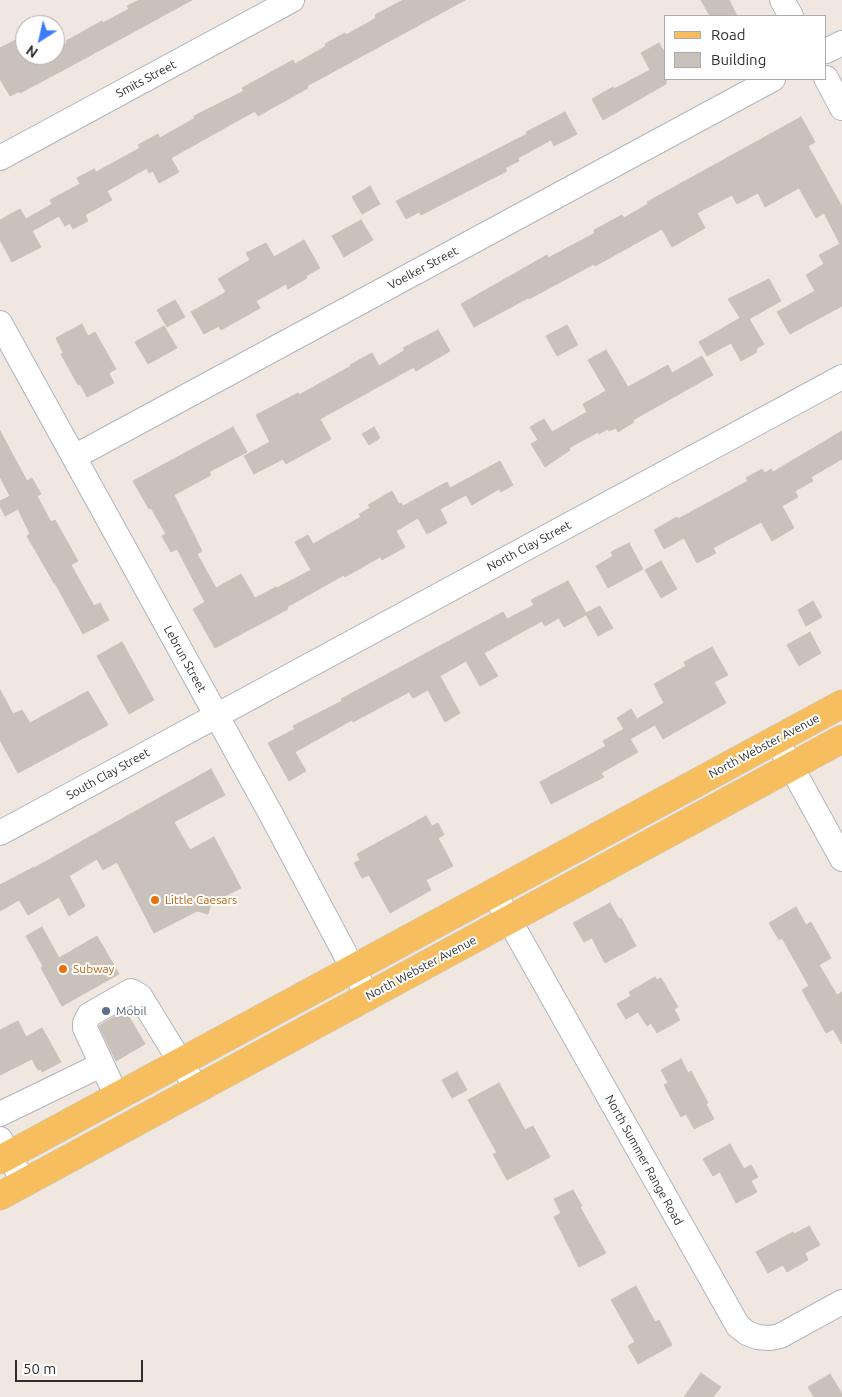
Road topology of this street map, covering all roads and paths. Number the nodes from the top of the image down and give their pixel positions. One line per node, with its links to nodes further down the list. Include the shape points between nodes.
1 (292, 0): 9 (street, Smits Street)
2 (782, 0): 3 (street)
3 (790, 15)
4 (842, 43): 5 (street)
5 (827, 50)
6 (771, 80): 12 (street, Voelker Street)
7 (827, 80): 8 (street)
8 (842, 108)
9 (0, 158)
10 (0, 323): 12 (street, Lebrun Street)
11 (842, 377): 14 (street, North Clay Street)
12 (74, 457): 14 (street, Lebrun Street)
13 (842, 704): 15 (main road, North Webster Avenue)
14 (216, 715): 18 (street, South Clay Street); 22 (street, Lebrun Street)
15 (776, 739): 17 (street); 20 (main road, North Webster Avenue)
16 (842, 739): 17 (main road, North Webster Avenue)
17 (791, 767): 19 (street); 21 (main road, North Webster Avenue)
18 (0, 833)
19 (842, 859)
20 (494, 893): 21 (street, North Summer Range Road); 22 (main road, North Webster Avenue)
21 (509, 920): 23 (main road, North Webster Avenue); 32 (street, North Summer Range Road, via 738,1326 757,1337 780,1336)
22 (354, 968): 23 (street, Lebrun Street); 24 (main road, North Webster Avenue)
23 (368, 997): 26 (main road, North Webster Avenue)
24 (182, 1062): 25 (street, via 140,996 131,990 89,1015 85,1023); 26 (street); 27 (main road, North Webster Avenue)
25 (101, 1065): 27 (street); 28 (street)
26 (197, 1089): 30 (main road, North Webster Avenue)
27 (117, 1097): 29 (main road, North Webster Avenue)
28 (0, 1114)
29 (3, 1152): 30 (street)
30 (24, 1183): 31 (main road, North Webster Avenue)
31 (0, 1196)
32 (842, 1302)

